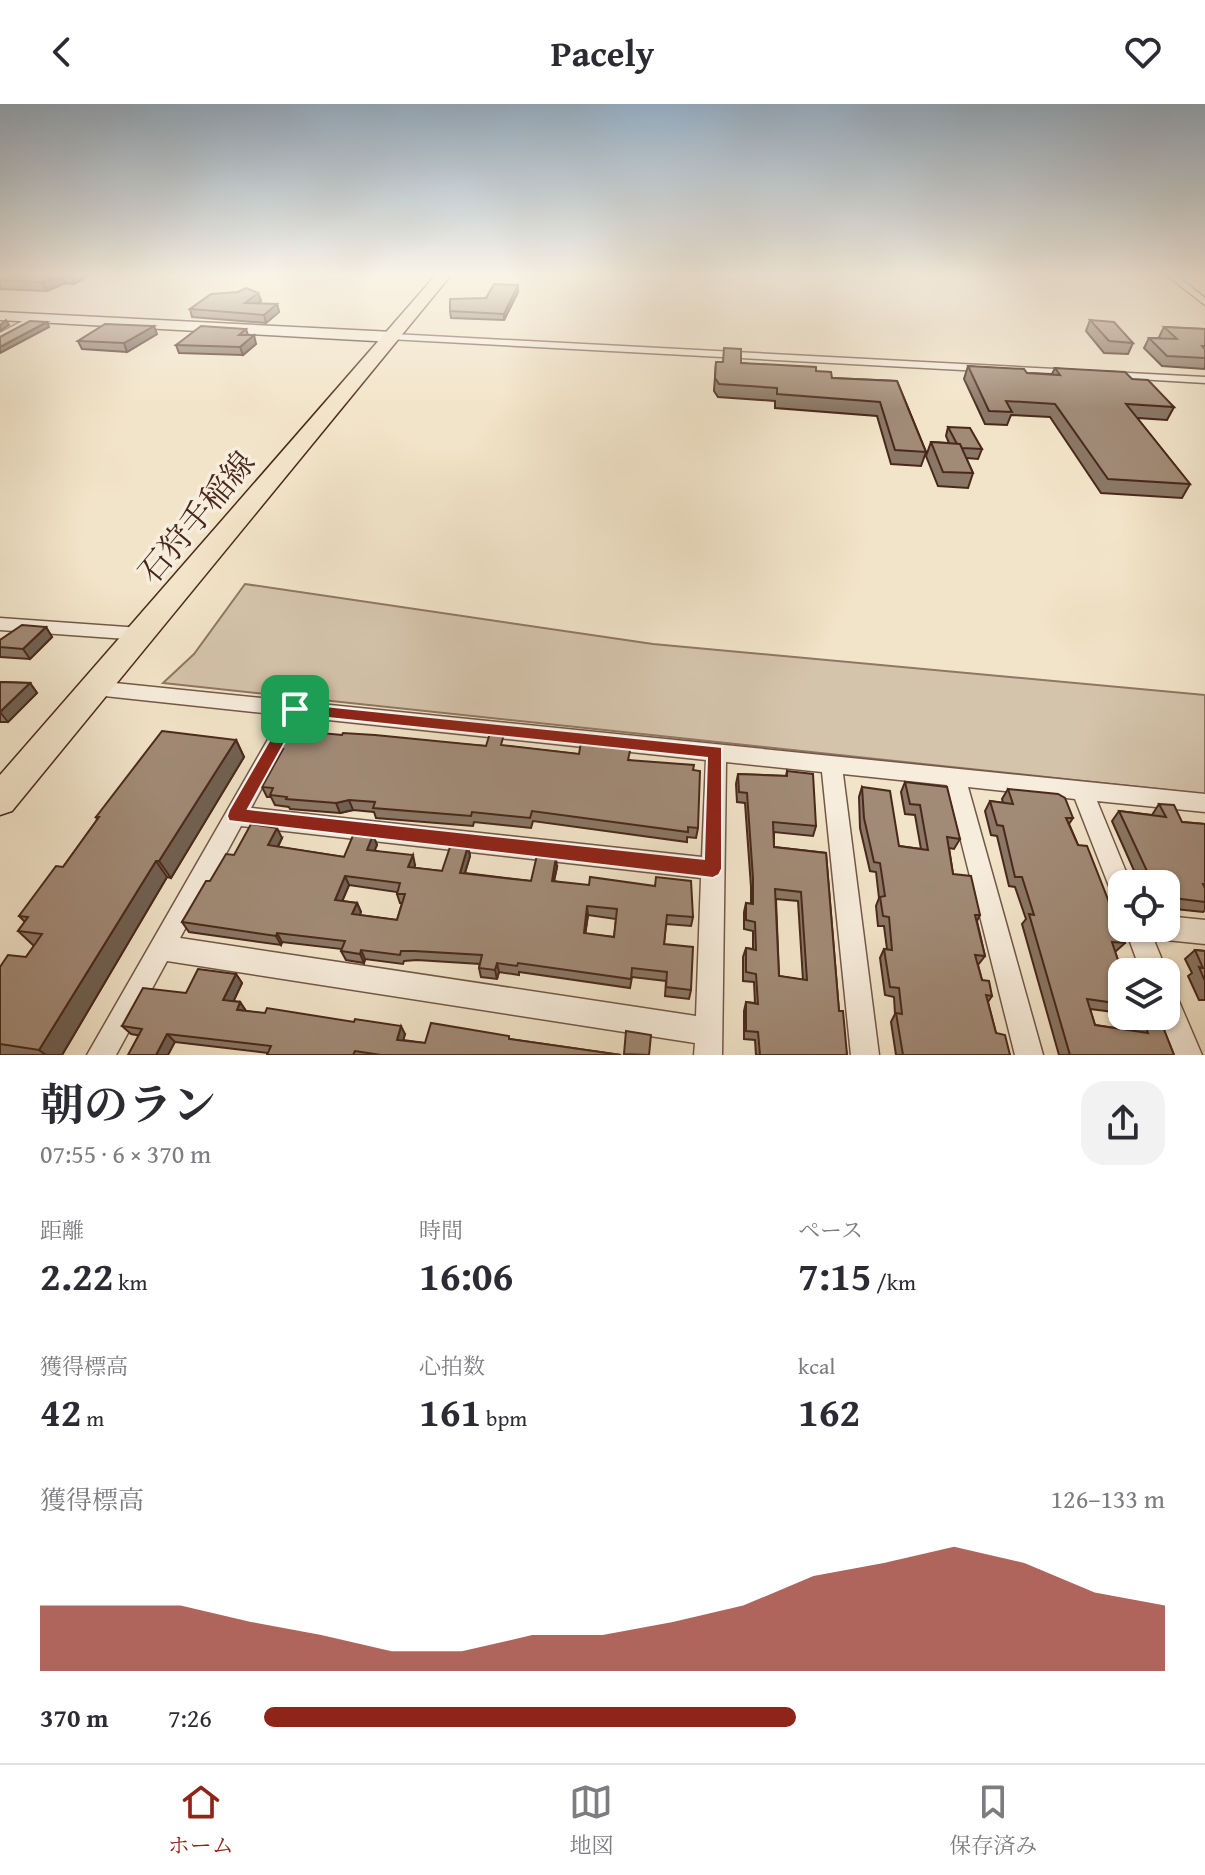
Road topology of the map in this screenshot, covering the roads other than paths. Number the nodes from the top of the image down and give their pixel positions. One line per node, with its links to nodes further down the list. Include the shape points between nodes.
1 (31, 320): 4 (street)
2 (80, 320): 5 (street)
3 (407, 320): 5 (main road, 石狩手稲線)
4 (0, 337)
5 (393, 337): 6 (street); 9 (main road, 石狩手稲線)
6 (1205, 380)
7 (0, 624): 8 (street)
8 (22, 625): 9 (street); 10 (street)
9 (141, 634): 11 (main road, 石狩手稲線)
10 (0, 646)
11 (95, 688): 12 (street); 17 (main road, 石狩手稲線)
12 (295, 709): 13 (street); 19 (street)
13 (716, 752): 14 (street); 20 (street)
14 (831, 764): 15 (street); 28 (street)
15 (955, 777): 16 (street); 29 (street)
16 (1082, 790): 18 (street); 21 (street)
17 (0, 800)
18 (1205, 803)
19 (235, 816): 20 (street); 24 (street)
20 (713, 869): 26 (street)
21 (1114, 870)
22 (1180, 929): 23 (street)
23 (1205, 932)
24 (161, 948): 26 (street); 27 (street)
25 (1178, 1030): 30 (street)
26 (708, 1043)
27 (101, 1055)
28 (865, 1055)
29 (1029, 1055)
30 (1188, 1055)

